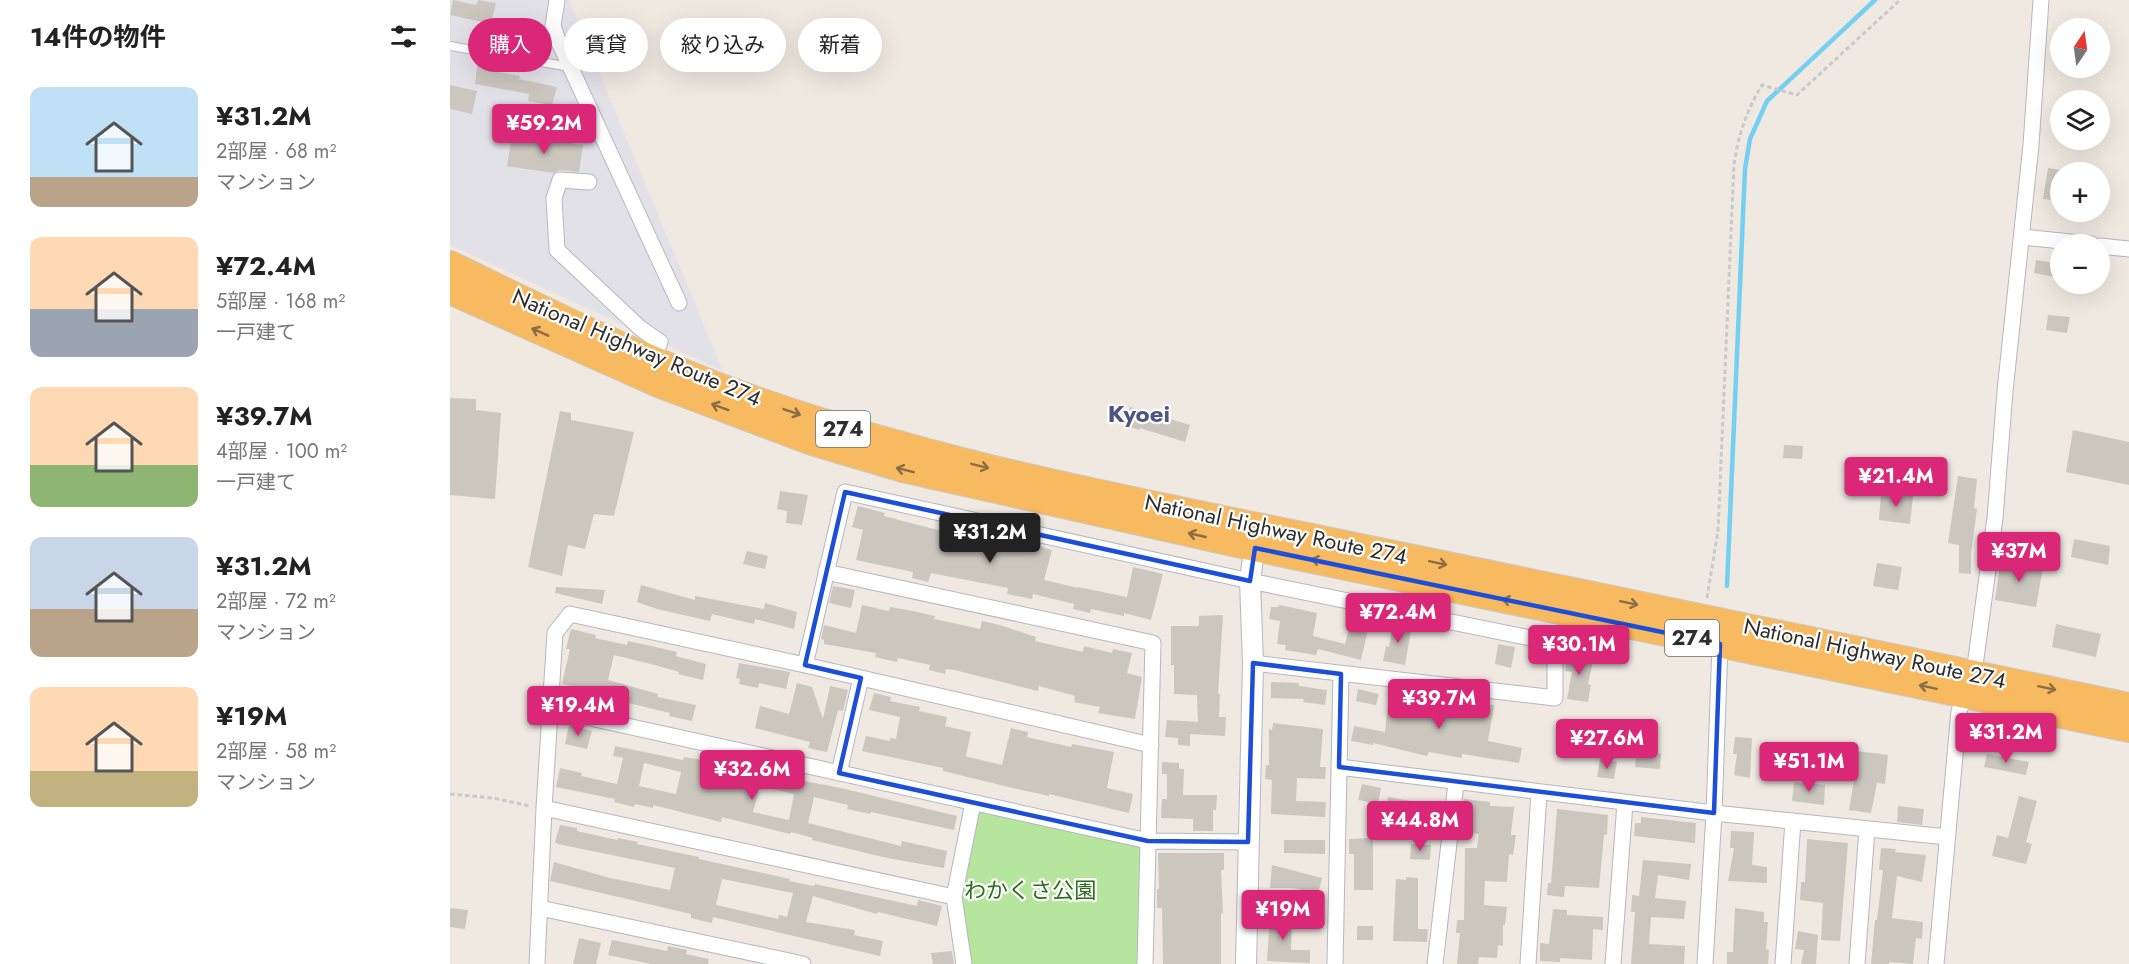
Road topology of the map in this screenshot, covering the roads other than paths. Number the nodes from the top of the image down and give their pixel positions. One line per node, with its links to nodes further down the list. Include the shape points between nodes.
1 (557, 0): 4 (street, via 553,26)
2 (2041, 0): 8 (street)
3 (450, 46): 5 (lane)
4 (564, 53)
5 (564, 66)
6 (572, 72): 14 (street)
7 (589, 182): 15 (street, via 560,180 554,198 557,250 660,342)
8 (2023, 237): 9 (street); 24 (street, via 1995,518)
9 (2050, 240)
10 (2110, 247): 11 (street)
11 (2129, 249)
12 (450, 264): 15 (highway, National Highway Route 274 / 274)
13 (450, 291): 16 (highway, National Highway Route 274 / 274, one-way to 13, via 903,470 812,442 658,384)
14 (679, 303)
15 (653, 359): 16 (highway, National Highway Route 274 / 274, one-way to 16, via 735,392 903,447)
16 (1256, 537): 18 (street); 19 (highway, National Highway Route 274 / 274, one-way to 16); 24 (highway, National Highway Route 274 / 274, one-way to 24, via 1704,618)
17 (826, 572): 18 (street, via 844,492); 21 (street); 28 (street, via 1153,643)
18 (1250, 581): 20 (street); 22 (street, via 1555,643 1555,699)
19 (1720, 644): 24 (highway, National Highway Route 274 / 274, one-way to 19); 36 (street)
20 (1253, 663): 22 (street); 41 (street)
21 (805, 665): 23 (street); 26 (street, via 570,614 555,633)
22 (1341, 674): 29 (street)
23 (861, 678): 28 (street); 30 (street)
24 (1971, 684): 25 (highway, National Highway Route 274 / 274, one-way to 25); 27 (highway, National Highway Route 274 / 274); 39 (street, via 1959,711)
25 (2129, 706)
26 (550, 710): 30 (street); 35 (street)
27 (2129, 729)
28 (1151, 745): 40 (street)
29 (1339, 767): 31 (street); 49 (street)
30 (838, 773): 33 (street)
31 (1456, 783): 32 (street); 50 (street)
32 (1539, 793): 34 (street); 51 (street)
33 (973, 803): 40 (street); 42 (street)
34 (1625, 803): 36 (street); 52 (street)
35 (544, 808): 42 (street); 43 (street)
36 (1714, 813): 37 (street); 53 (street)
37 (1793, 821): 38 (street); 54 (street)
38 (1867, 829): 39 (street); 55 (street)
39 (1947, 837): 56 (street)
40 (1148, 842): 41 (street); 47 (street)
41 (1248, 842): 48 (street)
42 (954, 897): 46 (street)
43 (540, 908): 44 (street); 45 (street)
44 (537, 964)
45 (803, 964)
46 (964, 964)
47 (1145, 964)
48 (1246, 964)
49 (1335, 964)
50 (1435, 964)
51 (1528, 964)
52 (1613, 964)
53 (1706, 964)
54 (1783, 964)
55 (1857, 964)
56 (1935, 964)

